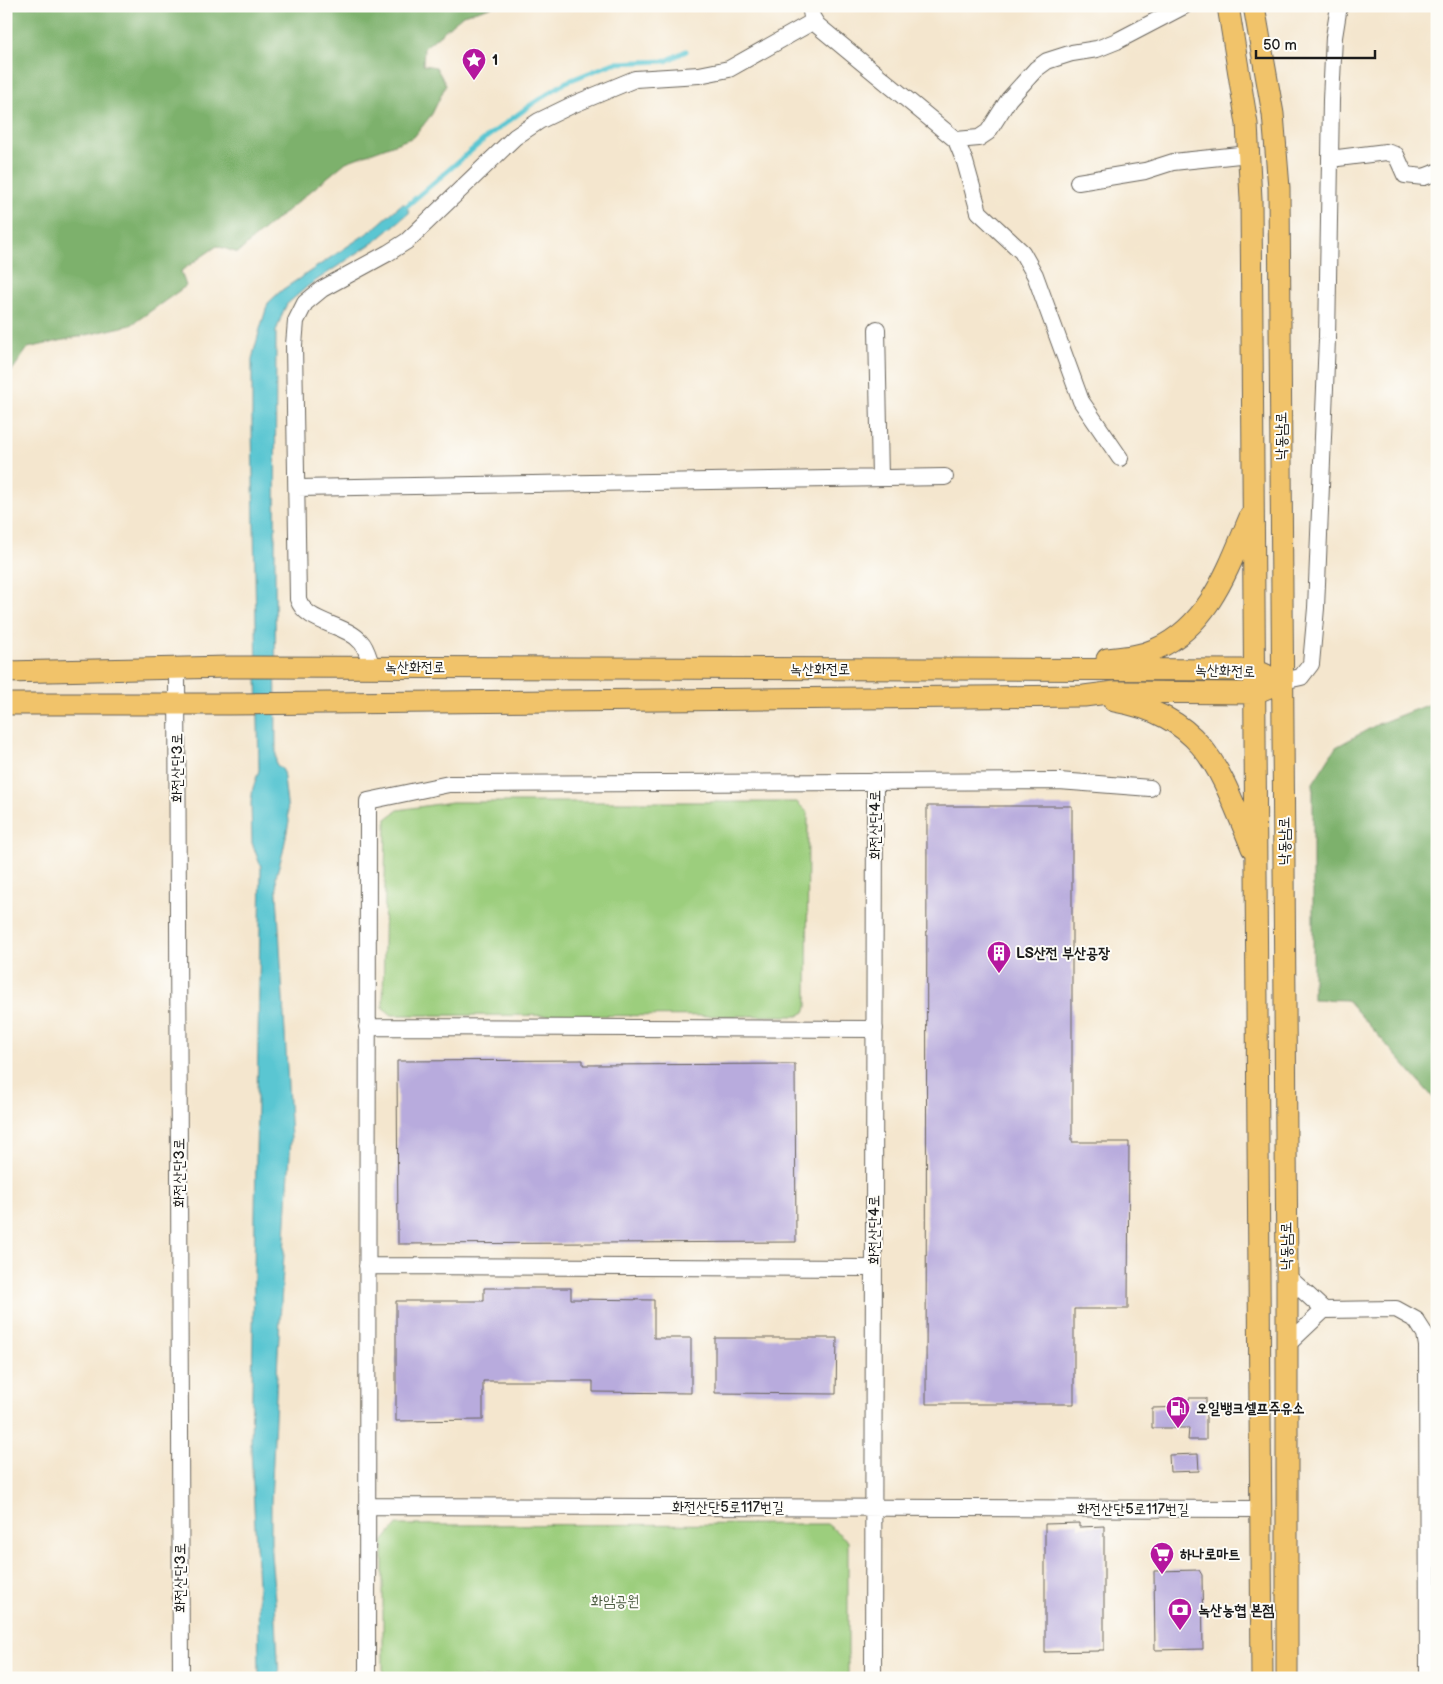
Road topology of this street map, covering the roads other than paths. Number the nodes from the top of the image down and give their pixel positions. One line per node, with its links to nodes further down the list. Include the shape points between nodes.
1 (1184, 6): 6 (street, via 1117,41 1047,61 1009,99 988,132 979,138)
2 (1228, 6): 7 (main road, 낙동남로)
3 (1254, 6): 22 (main road, 낙동남로, via 1274,114 1279,188)
4 (1339, 6): 8 (street, via 1334,37)
5 (812, 14): 6 (street, via 842,47); 15 (street, via 763,51 730,69 699,75 635,79 539,120 515,137 407,241 322,289 305,303 296,321 294,345)
6 (956, 140): 12 (street, via 979,212 1022,252 1035,275 1080,401)
7 (1249, 154): 10 (street, via 1173,162 1145,171); 16 (main road, 낙동남로)
8 (1330, 159): 9 (street, via 1386,152 1396,155 1405,175 1424,177); 22 (street, via 1327,338 1311,664 1301,677)
9 (1437, 172)
10 (1078, 182)
11 (877, 329): 14 (street)
12 (1120, 458)
13 (945, 477): 14 (street)
14 (880, 478): 15 (street)
15 (297, 488): 17 (street, via 300,606 354,635 362,643)
16 (1253, 510): 19 (main road, via 1220,586 1192,624 1172,640 1157,649 1132,656); 20 (main road, 낙동남로)
17 (372, 667): 18 (main road, 녹산화전로); 19 (main road, 녹산화전로)
18 (177, 668): 21 (main road, 녹산화전로); 26 (street, 화전산단3로)
19 (1038, 669): 20 (main road, 녹산화전로)
20 (1255, 670): 22 (main road, 녹산화전로); 23 (main road, 낙동남로)
21 (6, 672)
22 (1283, 682): 23 (main road, 녹산화전로); 34 (main road, 낙동남로)
23 (1255, 692): 24 (main road, 녹산화전로, via 1115,692); 29 (main road, 낙동남로)
24 (1084, 696): 26 (main road, 녹산화전로); 29 (main road, via 1142,707 1183,728 1207,753 1222,777)
25 (6, 704): 26 (main road, 녹산화전로)
26 (176, 704): 40 (street, 화전산단3로)
27 (875, 781): 28 (street, via 1059,781); 30 (street, via 449,784 368,801); 31 (street, 화전산단4로)
28 (1150, 788)
29 (1256, 858): 39 (main road, 낙동남로)
30 (367, 1027): 31 (street); 32 (street)
31 (875, 1029): 33 (street, 화전산단4로)
32 (367, 1266): 33 (street); 37 (street)
33 (874, 1268): 38 (street, 화전산단4로)
34 (1287, 1276): 35 (street); 36 (main road, 낙동남로)
35 (1324, 1310): 36 (street); 45 (street, via 1396,1309 1416,1320 1425,1334)
36 (1287, 1345): 44 (main road, 낙동남로)
37 (367, 1506): 38 (street, 화전산단5로117번길); 41 (street)
38 (874, 1508): 39 (street, 화전산단5로117번길); 42 (street, 화전산단4로)
39 (1262, 1509): 43 (main road, 낙동남로)
40 (181, 1678)
41 (367, 1678)
42 (873, 1678)
43 (1262, 1678)
44 (1287, 1678)
45 (1428, 1678)

